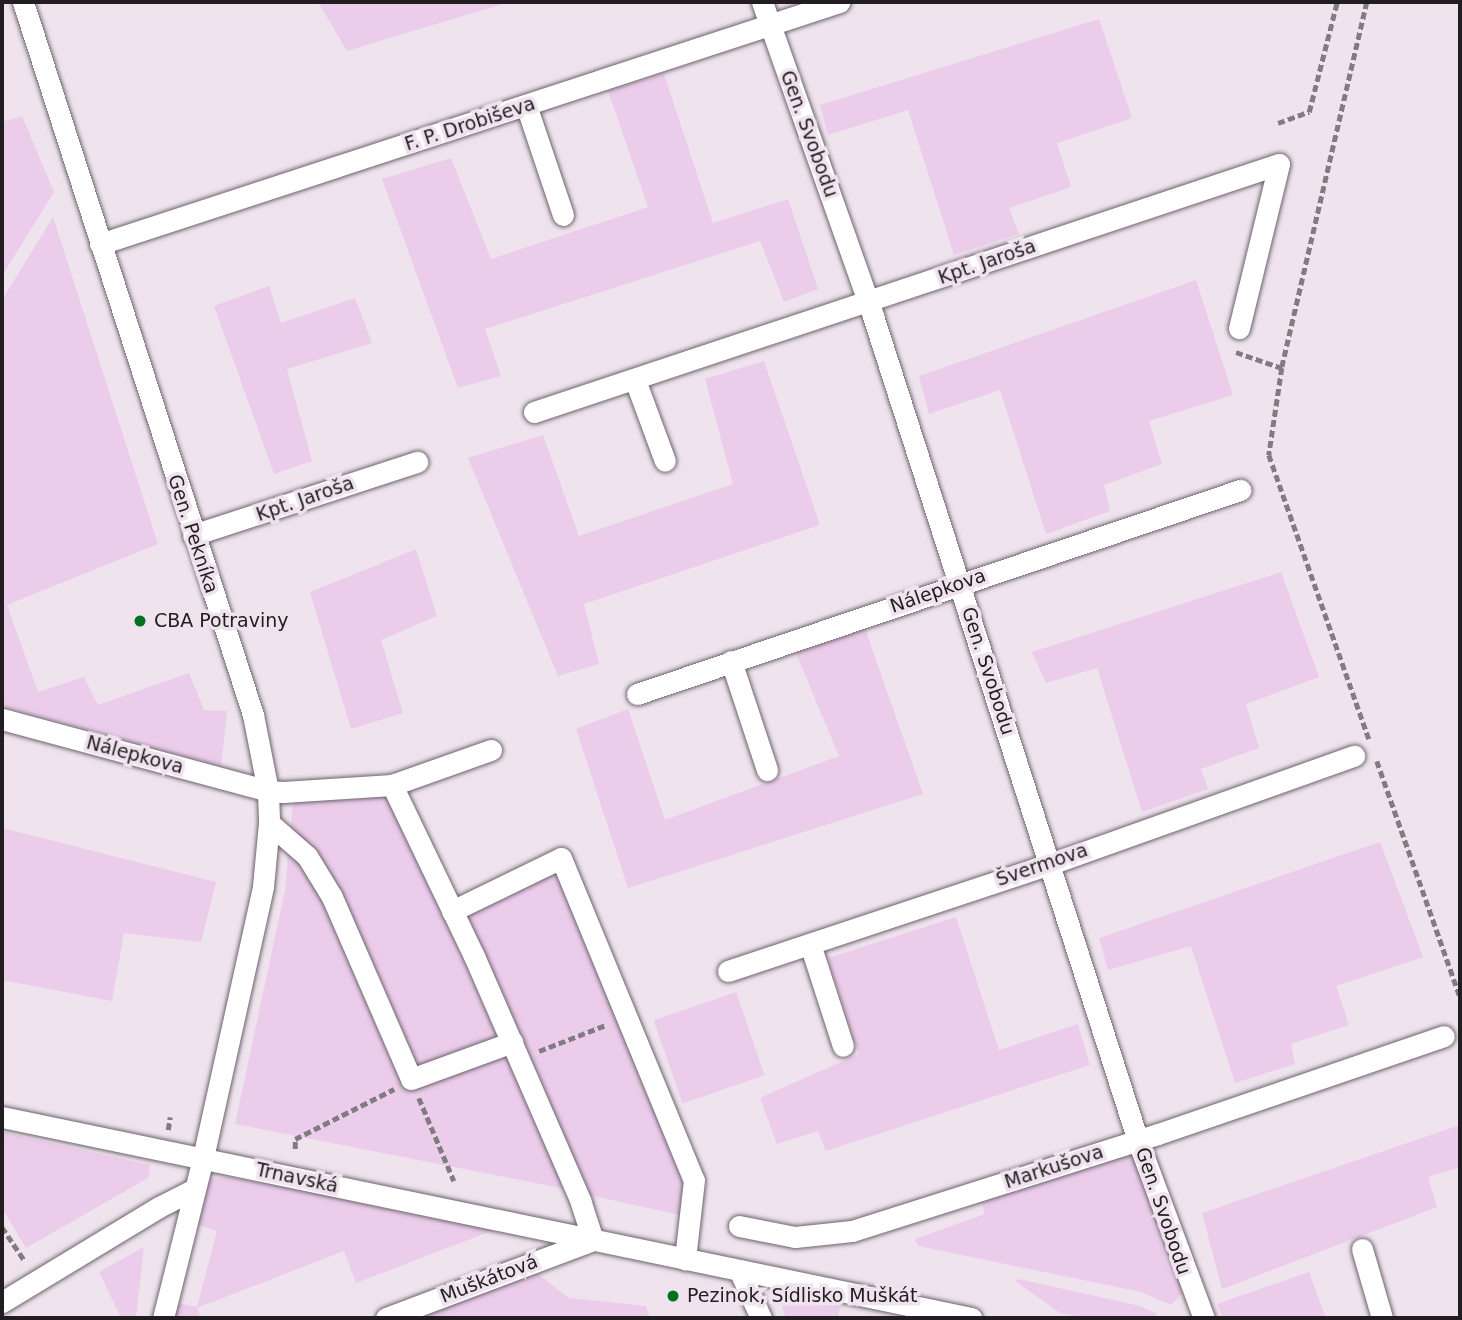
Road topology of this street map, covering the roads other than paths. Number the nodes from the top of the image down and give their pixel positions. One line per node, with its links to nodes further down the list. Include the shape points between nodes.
1 (23, 2): 7 (street, Gen. Pekníka)
2 (762, 2): 4 (street, Gen. Svobodu)
3 (839, 2): 4 (street, F. P. Drobiševa)
4 (770, 25): 5 (street, F. P. Drobiševa); 8 (street, Gen. Svobodu)
5 (526, 105): 6 (street); 7 (street, F. P. Drobiševa)
6 (563, 215)
7 (100, 244): 15 (street, Gen. Pekníka)
8 (868, 302): 9 (street, Kpt. Jaroša, via 1279,164); 10 (street, Kpt. Jaroša); 16 (street, Gen. Svobodu)
9 (1239, 328)
10 (635, 380): 11 (street, Kpt. Jaroša); 12 (street)
11 (534, 412)
12 (665, 461)
13 (417, 462): 15 (street, Kpt. Jaroša)
14 (1240, 490): 16 (street, Nálepkova)
15 (193, 535): 24 (street, Gen. Pekníka, via 253,715)
16 (960, 583): 17 (street, Nálepkova); 26 (street, Gen. Svobodu)
17 (731, 661): 18 (street, Nálepkova); 22 (street)
18 (637, 694)
19 (2, 719): 24 (street, Nálepkova)
20 (491, 750): 23 (street, Nálepkova)
21 (1354, 756): 26 (street, Švermova)
22 (767, 770)
23 (392, 785): 24 (street, Nálepkova); 27 (street)
24 (268, 791): 25 (street, Gen. Pekníka)
25 (269, 823): 32 (street, via 307,856 332,897 411,1079); 35 (street, Gen. Pekníka, via 263,887)
26 (1049, 864): 28 (street, Švermova); 34 (street, Gen. Svobodu)
27 (452, 911): 32 (street); 40 (street, via 561,858 694,1180)
28 (810, 944): 29 (street, Švermova); 31 (street)
29 (729, 971)
30 (1444, 1037): 34 (street, Markušova)
31 (843, 1046)
32 (516, 1050): 38 (street)
33 (2, 1117): 35 (street, Trnavská)
34 (1138, 1140): 37 (street, Markušova, via 852,1231 795,1237); 43 (street, Gen. Svobodu)
35 (203, 1158): 36 (street); 38 (street, Trnavská)
36 (192, 1190): 42 (street); 44 (street)
37 (739, 1226)
38 (593, 1240): 40 (street, Trnavská); 45 (street, Muškátová)
39 (1362, 1249): 48 (street)
40 (685, 1259): 41 (street, Trnavská)
41 (738, 1270): 46 (street); 47 (street, Trnavská)
42 (2, 1302)
43 (1194, 1313)
44 (163, 1318)
45 (386, 1318)
46 (759, 1318)
47 (971, 1318)
48 (1382, 1318)

